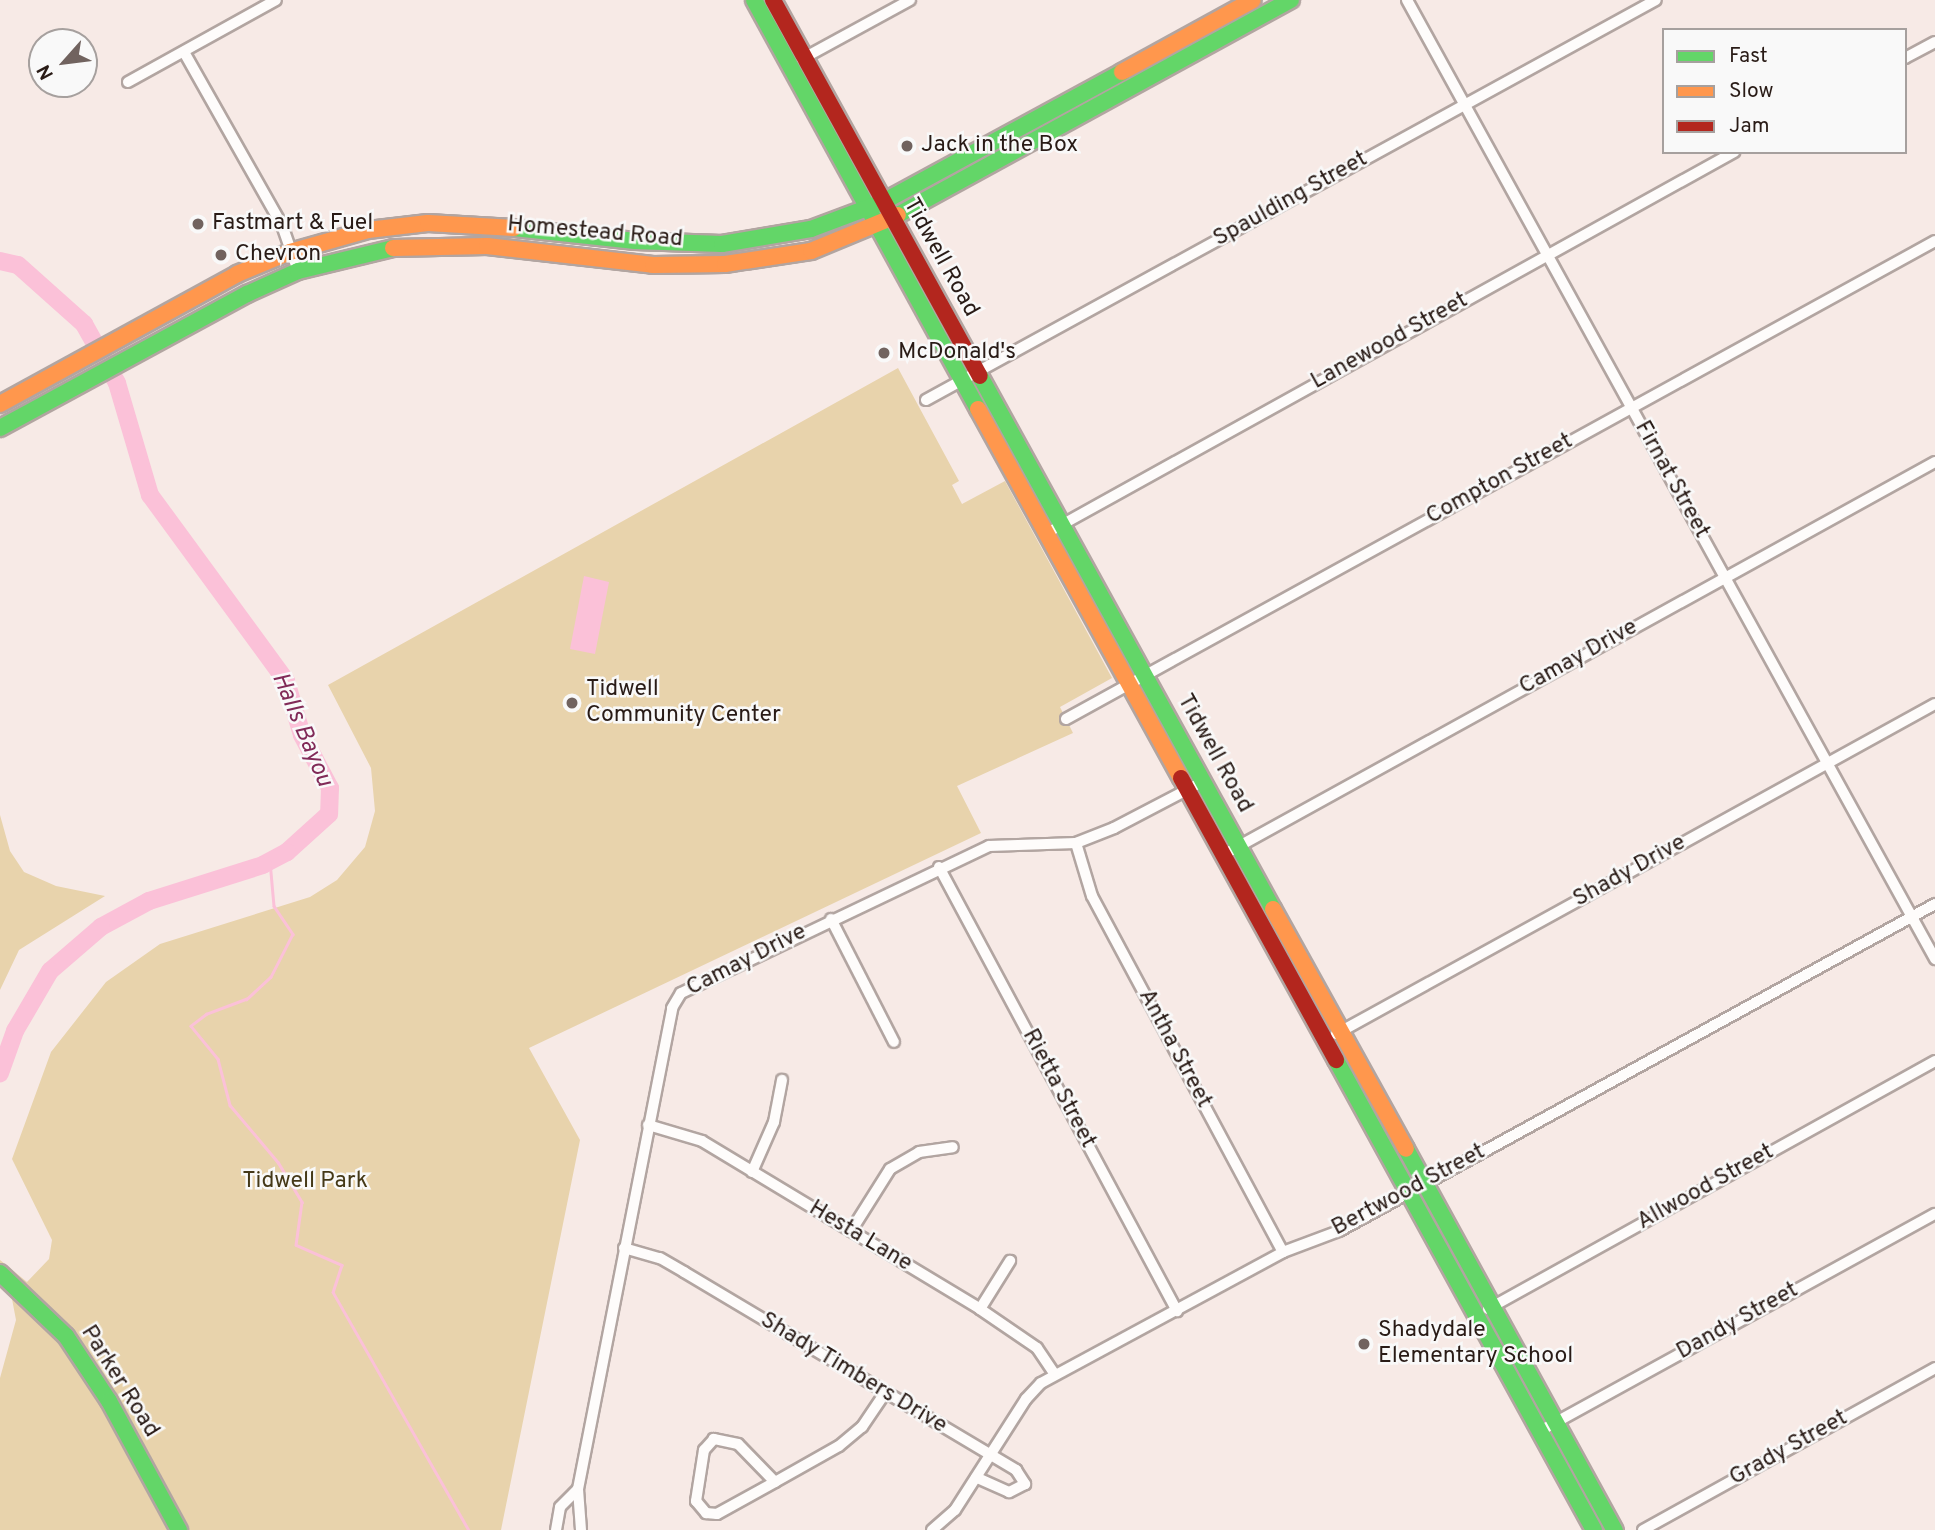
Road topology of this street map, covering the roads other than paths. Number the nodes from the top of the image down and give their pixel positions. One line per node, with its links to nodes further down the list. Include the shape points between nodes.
1 (276, 0): 10 (street)
2 (754, 0): 14 (main road, Tidwell Road)
3 (773, 0): 12 (main road, Tidwell Road)
4 (910, 0): 12 (street)
5 (1254, 0): 13 (main road, Homestead Road)
6 (1291, 0): 15 (main road, Homestead Road)
7 (1407, 0): 17 (street, Firnat Street)
8 (1656, 0): 17 (street, Spaulding Street)
9 (1935, 42): 11 (street)
10 (184, 52): 16 (street); 27 (street, via 282,225)
11 (1907, 57)
12 (805, 58): 14 (street); 21 (main road, Tidwell Road)
13 (1137, 64): 15 (main road); 18 (main road, Homestead Road)
14 (790, 66): 21 (main road, Tidwell Road)
15 (1148, 78): 19 (main road, Homestead Road)
16 (128, 82)
17 (1464, 105): 29 (street, Firnat Street); 33 (street, Spaulding Street)
18 (1009, 133): 19 (main road); 21 (main road, Homestead Road)
19 (1017, 150): 22 (main road, Homestead Road)
20 (1730, 154): 29 (street, Lanewood Street)
21 (875, 205): 22 (main road, Tidwell Road); 24 (main road, Homestead Road, via 811,229 722,244)
22 (885, 221): 28 (main road, Homestead Road, via 811,251 725,264 653,265); 33 (main road, Tidwell Road); 34 (main road, Tidwell Road)
23 (428, 223): 24 (main road, Homestead Road); 26 (main road); 27 (main road, Homestead Road, via 368,230)
24 (572, 234): 28 (main road)
25 (1935, 241): 39 (street, Compton Street)
26 (428, 244): 28 (main road, Homestead Road); 30 (main road, Homestead Road, via 372,250)
27 (290, 252): 30 (street); 31 (main road, Homestead Road, via 237,274)
28 (571, 256)
29 (1546, 256): 39 (street, Firnat Street); 42 (street, Lanewood Street)
30 (298, 271): 32 (main road, Homestead Road)
31 (162, 316): 32 (main road); 35 (main road, Homestead Road)
32 (174, 334): 38 (main road, Homestead Road)
33 (977, 372): 34 (street, Spaulding Street); 42 (main road, Tidwell Road)
34 (962, 381): 36 (street, Spaulding Street); 43 (main road, Tidwell Road)
35 (34, 386): 37 (main road, Homestead Road); 38 (main road)
36 (926, 400)
37 (0, 404)
38 (44, 405): 40 (main road, Homestead Road)
39 (1631, 408): 44 (street, Firnat Street); 45 (street, Compton Street)
40 (0, 428)
41 (1935, 462): 44 (street, Camay Drive)
42 (1063, 524): 43 (street, Lanewood Street); 45 (main road, Tidwell Road)
43 (1047, 533): 46 (main road, Tidwell Road)
44 (1725, 577): 49 (street, Firnat Street); 53 (street, Camay Drive)
45 (1145, 676): 46 (street, Compton Street); 50 (main road, Tidwell Road)
46 (1129, 685): 48 (street, Compton Street); 51 (main road, Tidwell Road)
47 (1935, 705): 49 (street, Shady Drive)
48 (1066, 719)
49 (1827, 764): 57 (street, Firnat Street); 60 (street, Shady Drive)
50 (1202, 782): 51 (street, Camay Drive); 53 (main road, Tidwell Road)
51 (1186, 791): 52 (street, Camay Drive); 54 (main road, Tidwell Road)
52 (1076, 843): 55 (street, Camay Drive, via 989,846); 73 (street, Antha Street, via 1091,896)
53 (1239, 847): 54 (street, Camay Drive); 60 (main road, Tidwell Road)
54 (1223, 855): 61 (main road, Tidwell Road)
55 (939, 867): 58 (street, Camay Drive); 78 (street, Rietta Street)
56 (1935, 904): 57 (street, Bertwood Street)
57 (1911, 917): 59 (street, Firnat Street); 68 (street, Bertwood Street)
58 (831, 919): 62 (street); 65 (street, Camay Drive, via 681,993 672,1008)
59 (1935, 959)
60 (1340, 1032): 61 (street, Shady Drive); 68 (main road, Tidwell Road)
61 (1325, 1040): 69 (main road, Tidwell Road)
62 (894, 1042)
63 (1935, 1061): 76 (street, Allwood Street)
64 (782, 1080): 67 (street, via 774,1122)
65 (648, 1125): 67 (street, Hesta Lane, via 694,1138); 72 (street, Camay Drive)
66 (953, 1147): 71 (street, via 919,1152 890,1169)
67 (752, 1171): 71 (street, Hesta Lane)
68 (1423, 1184): 69 (street, Bertwood Street); 76 (main road, Tidwell Road)
69 (1408, 1192): 73 (street, Bertwood Street, via 1339,1231); 79 (main road, Tidwell Road)
70 (1935, 1214): 83 (street, Dandy Street)
71 (851, 1231): 77 (street, Hesta Lane)
72 (624, 1248): 82 (street, Shady Timbers Drive, via 660,1258); 88 (street, Camay Drive)
73 (1283, 1252): 78 (street, Bertwood Street)
74 (1010, 1261): 77 (street)
75 (0, 1273): 89 (main road, Parker Road, via 66,1336 109,1401)
76 (1492, 1307): 79 (street, Allwood Street); 83 (main road, Tidwell Road)
77 (979, 1310): 81 (street, Hesta Lane, via 1037,1348)
78 (1177, 1311): 81 (street, Bertwood Street)
79 (1477, 1315): 84 (main road, Tidwell Road)
80 (1935, 1368): 95 (street, Grady Street)
81 (1055, 1375): 85 (street, Bertwood Street, via 1026,1398)
82 (884, 1394): 85 (street, Shady Timbers Drive); 87 (street, via 851,1438)
83 (1557, 1422): 84 (street, Dandy Street); 94 (main road, Tidwell Road)
84 (1541, 1431): 93 (main road, Tidwell Road)
85 (989, 1455): 86 (street, Bertwood Street); 86 (street, Shady Timbers Drive, via 1023,1477 1022,1489 1009,1492)
86 (976, 1477): 92 (street, Bertwood Street, via 955,1510)
87 (775, 1482): 87 (street, via 711,1516 696,1501 704,1450 714,1439 738,1444)
88 (578, 1489): 90 (street, Camay Drive, via 561,1507); 91 (street, Camay Drive)
89 (179, 1530)
90 (556, 1530)
91 (580, 1530)
92 (932, 1530)
93 (1594, 1530)
94 (1615, 1530)
95 (1643, 1530)

